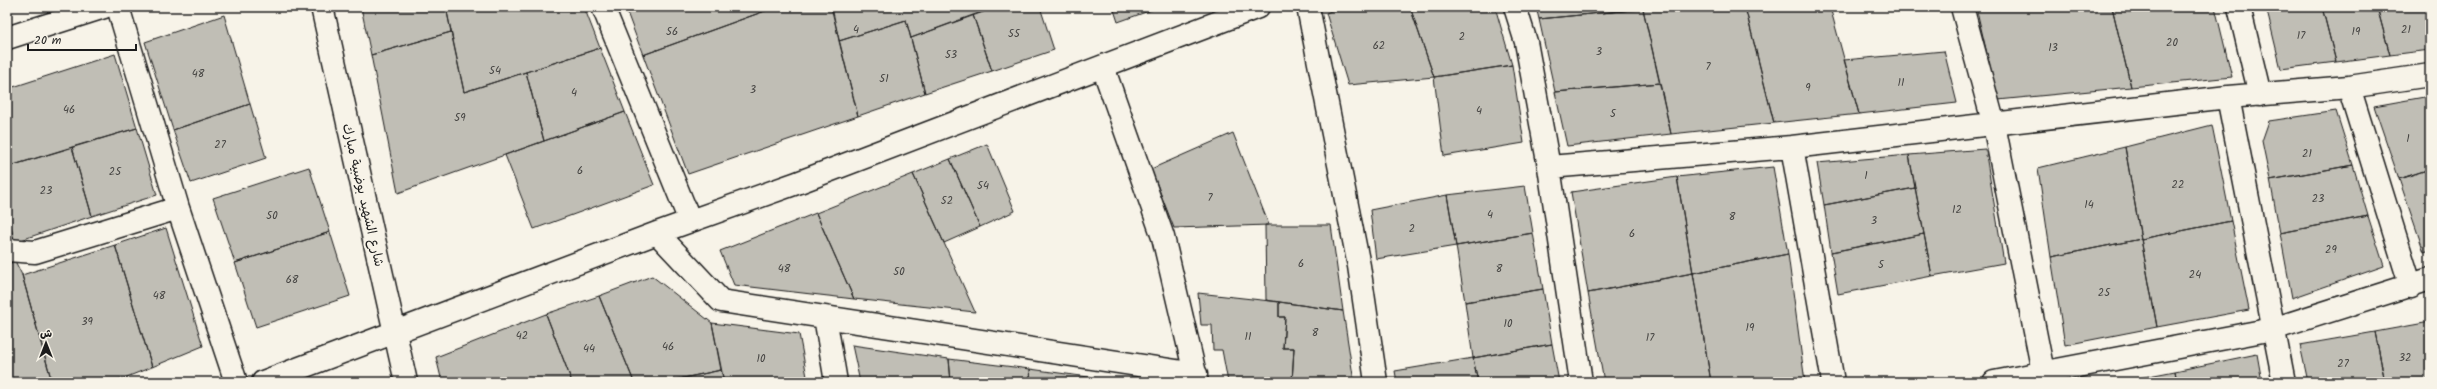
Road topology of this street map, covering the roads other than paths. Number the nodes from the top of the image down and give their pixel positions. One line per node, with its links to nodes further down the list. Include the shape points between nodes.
1 (104, 7): 10 (street)
2 (118, 7): 19 (street)
3 (322, 7): 26 (street, شارع الشهيد بوضبية مبارك)
4 (603, 7): 20 (street)
5 (1258, 7): 11 (street)
6 (1308, 7): 33 (street, via 1359,266)
7 (1515, 7): 18 (street, via 1526,42)
8 (1962, 7): 16 (street)
9 (2239, 7): 14 (street)
10 (7, 38)
11 (1103, 67): 20 (street); 27 (street, via 1163,237)
12 (2430, 75): 13 (street)
13 (2349, 87): 14 (street); 23 (street)
14 (2260, 95): 15 (street)
15 (2228, 97): 16 (street); 25 (street)
16 (1994, 125): 17 (street); 28 (street)
17 (1792, 147): 18 (street); 35 (street)
18 (1549, 167): 34 (street)
19 (178, 208): 22 (street, via 35,252); 29 (street)
20 (690, 221): 21 (street)
21 (657, 233): 24 (street, via 721,301); 26 (street)
22 (7, 250)
23 (2420, 283): 25 (street)
24 (825, 317): 27 (street); 32 (street)
25 (2273, 329): 28 (street); 37 (street)
26 (394, 331): 30 (street); 31 (street, شارع الشهيد بوضبية مبارك)
27 (1197, 378)
28 (2044, 378): 36 (street)
29 (236, 382)
30 (263, 382)
31 (406, 382)
32 (836, 382)
33 (1376, 382)
34 (1581, 382)
35 (1833, 382)
36 (1994, 382)
37 (2284, 382)

